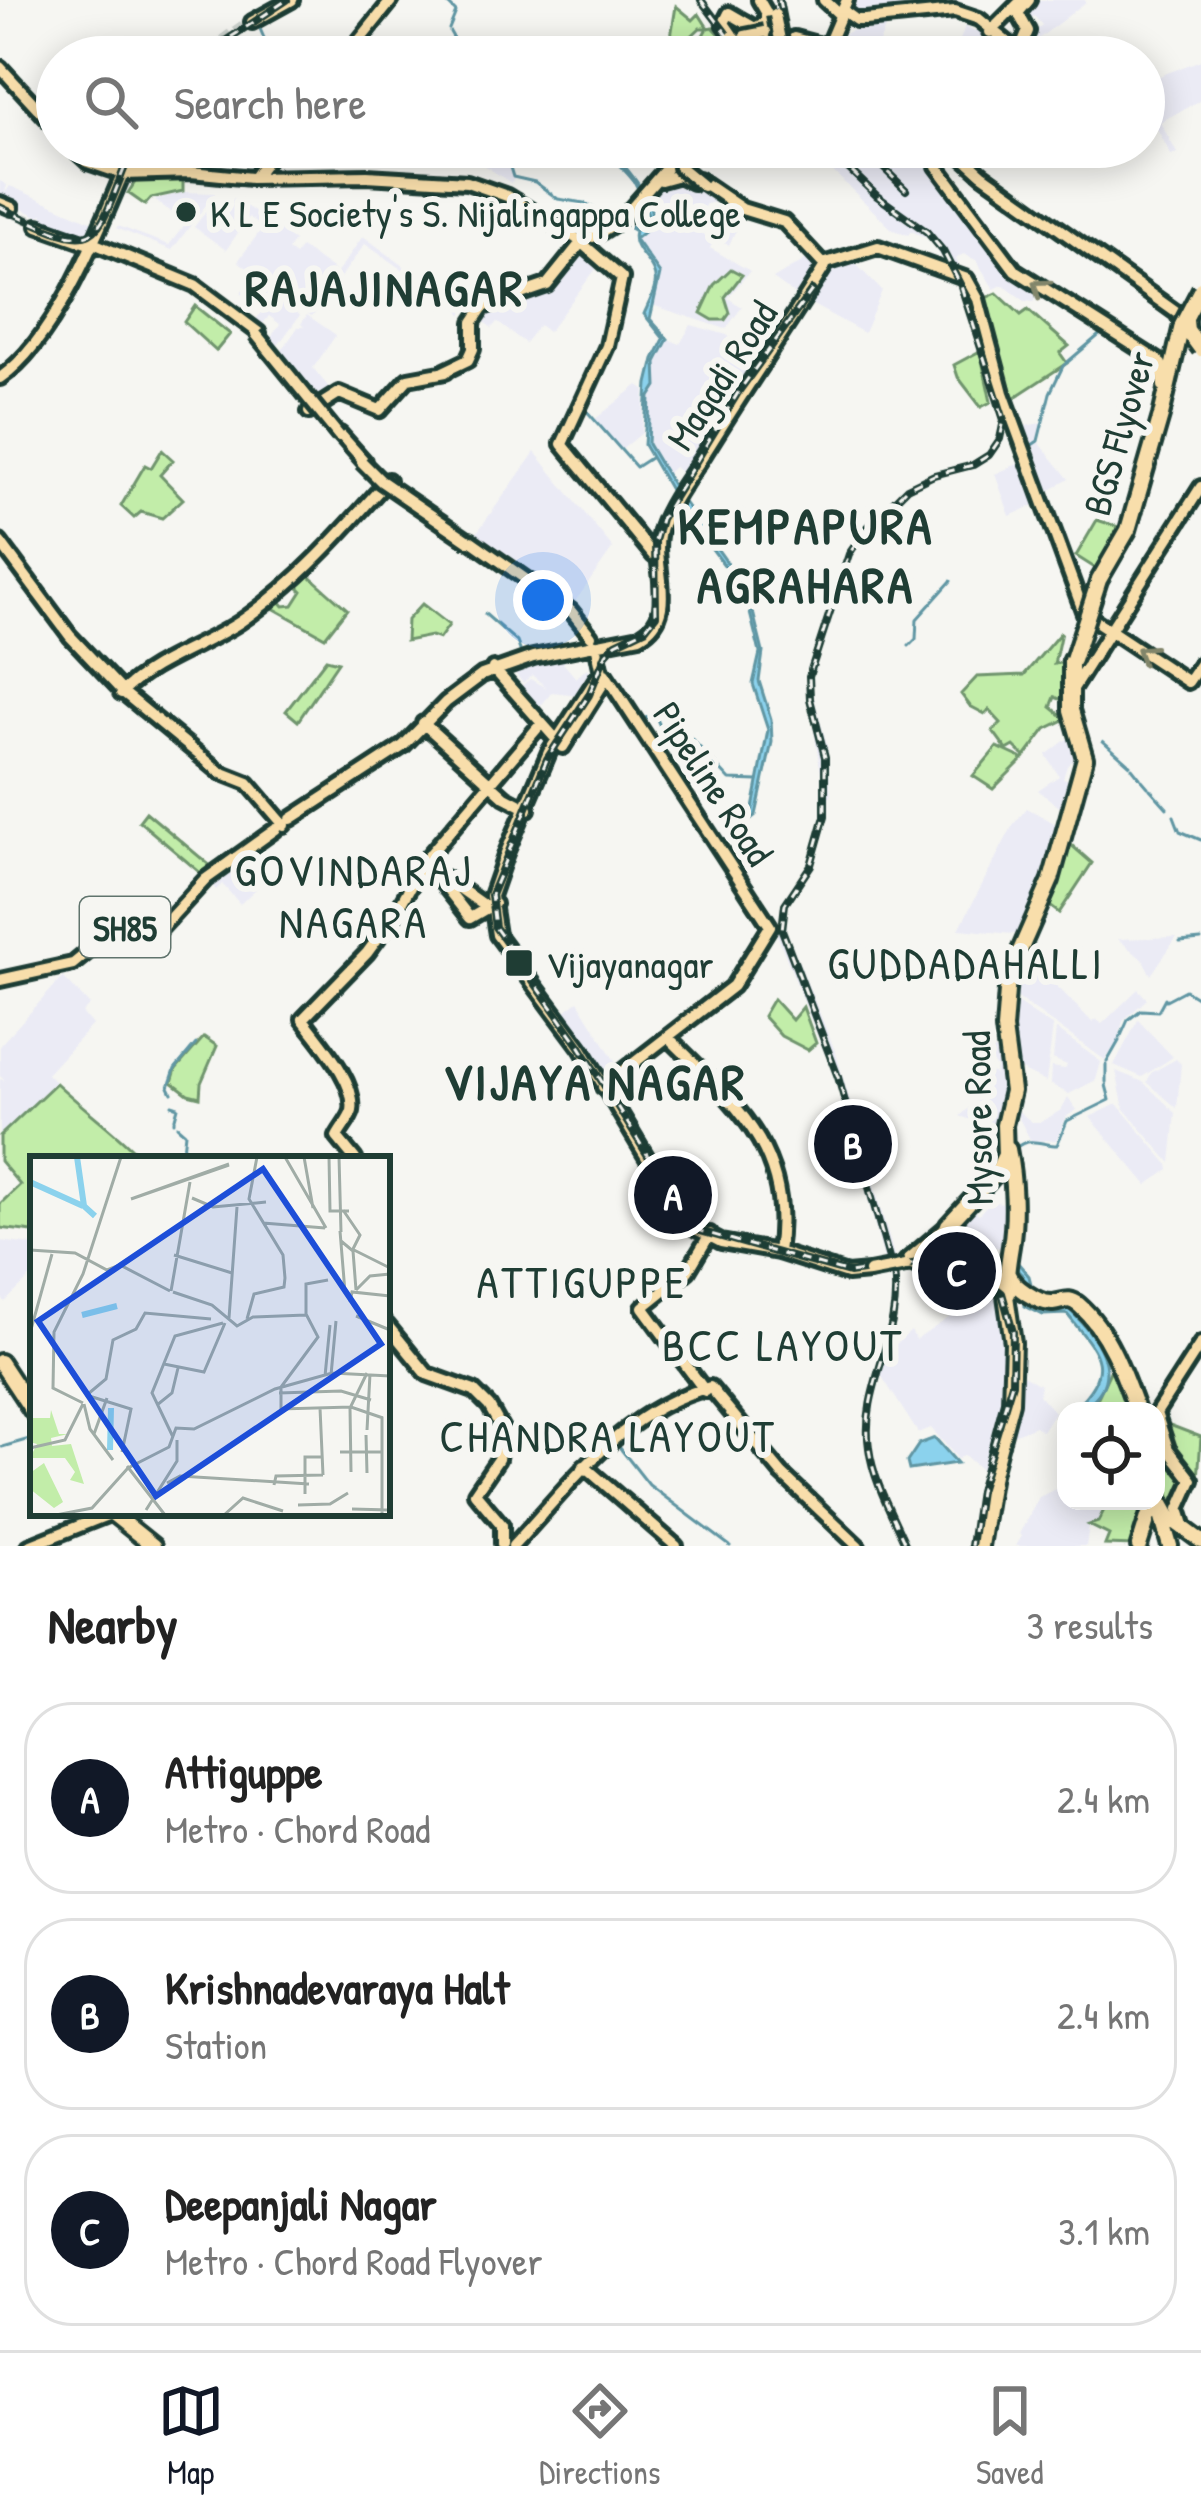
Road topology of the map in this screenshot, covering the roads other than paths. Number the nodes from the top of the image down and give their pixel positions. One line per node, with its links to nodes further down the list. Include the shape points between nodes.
1 (292, 0): 7 (main road)
2 (392, 0): 9 (main road)
3 (763, 0): 10 (main road, bridge); 11 (main road)
4 (1018, 1): 8 (main road); 14 (main road)
5 (841, 5): 6 (main road, via 856,20); 6 (main road, via 864,23); 12 (main road)
6 (936, 15): 8 (main road, via 966,17)
7 (259, 17)
8 (991, 31): 13 (main road)
9 (363, 36)
10 (758, 36)
11 (760, 36)
12 (832, 36)
13 (996, 36)
14 (1024, 36)
15 (0, 69): 16 (main road)
16 (36, 106)
17 (108, 168): 25 (main road)
18 (124, 168): 25 (main road)
19 (262, 168): 26 (main road)
20 (670, 168): 27 (main road)
21 (681, 168): 28 (main road, bridge)
22 (686, 168): 32 (main road, via 742,209 784,222)
23 (939, 168): 37 (main road, one-way to 23, via 1015,270)
24 (975, 168): 36 (main road)
25 (122, 172): 26 (main road); 30 (main road, via 466,182); 31 (main road)
26 (256, 176): 30 (main road, via 467,179)
27 (658, 179): 28 (main road, via 683,176); 30 (main road, via 621,223)
28 (729, 204): 32 (main road, via 783,224)
29 (40, 223): 31 (main road)
30 (587, 240): 33 (main road); 33 (main road, via 565,254); 46 (main road, via 622,278 608,346 562,444)
31 (94, 244): 40 (main road, via 36,337); 47 (main road, bridge, via 195,285 236,316 381,481)
32 (825, 263): 35 (main road, via 887,248 960,274); 46 (main road, Magadi Road / SH85, via 655,533)
33 (545, 285): 42 (main road, via 484,305 470,357 408,379 380,410 339,393)
34 (1201, 287): 36 (highway, BGS Flyover, bridge); 41 (highway, BGS Flyover, bridge, via 1180,324)
35 (976, 297): 48 (main road); 48 (main road, via 1011,420)
36 (1182, 323): 38 (highway, bridge); 39 (main road); 53 (highway, BGS Flyover, bridge, via 1128,530 1099,580)
37 (1140, 350): 39 (main road); 41 (main road, BGS Flyover, bridge, via 1163,367)
38 (1201, 351)
39 (1171, 368): 41 (main road); 48 (main road, via 1130,527)
40 (0, 377)
41 (1165, 393): 48 (main road, via 1126,527); 53 (highway, BGS Flyover, bridge, via 1126,531 1098,579)
42 (314, 409)
43 (388, 480): 57 (main road, via 263,605)
44 (1201, 487): 50 (main road)
45 (0, 543): 57 (main road)
46 (656, 555): 51 (main road, Magadi Road / SH85, via 655,618 638,632)
47 (529, 581): 49 (main road); 51 (main road)
48 (1085, 614): 50 (main road); 53 (main road, via 1070,647)
49 (579, 626)
50 (1110, 631): 52 (main road, one-way to 50, via 1188,682); 56 (main road)
51 (595, 644): 54 (main road, Magadi Road / SH85); 55 (main road, Pipeline Road); 58 (main road, via 597,670)
52 (1201, 663)
53 (1072, 664): 56 (highway, Mysore Road); 71 (highway, Mysore Road, via 1070,710 1084,765 1051,880 1008,978)
54 (494, 669): 59 (main road, Magadi Road / SH85); 60 (main road)
55 (604, 678): 58 (main road); 68 (main road, Pipeline Road, via 770,926 733,986)
56 (1074, 687): 71 (highway, Mysore Road, via 1088,764 1054,880 1011,979 1015,1089)
57 (122, 693): 64 (main road, via 217,772 246,784)
58 (586, 699): 61 (main road)
59 (423, 724): 62 (main road); 64 (main road, Magadi Road / SH85, via 387,759)
60 (541, 724): 61 (main road); 62 (main road)
61 (557, 743): 63 (main road)
62 (490, 784): 63 (main road); 65 (main road)
63 (527, 808): 66 (main road); 66 (main road)
64 (283, 824): 67 (main road, SH85, via 201,882 160,927 124,927 75,962)
65 (428, 863): 66 (main road); 66 (main road, via 470,918); 70 (main road, via 372,947 303,1019 347,1085 352,1111 337,1137)
66 (490, 905): 69 (main road, via 500,933)
67 (0, 979)
68 (669, 1038): 69 (main road); 74 (main road, via 764,1144 783,1214)
69 (605, 1085): 73 (main road)
70 (353, 1156)
71 (1007, 1157): 72 (highway); 77 (highway, Mysore Road)
72 (948, 1225): 75 (main road); 76 (highway)
73 (707, 1238): 74 (main road); 81 (main road, via 688,1270 643,1306)
74 (778, 1250): 75 (main road, bridge, via 849,1270)
75 (907, 1262): 76 (main road)
76 (949, 1266): 77 (highway)
77 (1002, 1273): 82 (highway, via 1048,1306 1077,1308 1106,1344); 93 (highway, Mysore Road, via 1016,1355 1014,1402)
78 (390, 1328): 92 (main road, via 427,1374 474,1391 490,1406 502,1429 498,1459 475,1492 502,1525)
79 (1201, 1343): 91 (main road, via 1156,1414 1168,1449 1193,1482 1179,1518)
80 (0, 1366): 83 (highway)
81 (706, 1387): 84 (main road, via 633,1427); 84 (main road, via 624,1429); 97 (main road)
82 (1132, 1402)
83 (30, 1411)
84 (585, 1467): 92 (main road); 96 (main road)
85 (1151, 1510): 98 (highway)
86 (1159, 1510): 99 (highway)
87 (1164, 1510): 91 (highway)
88 (106, 1516): 94 (main road)
89 (118, 1516): 95 (highway)
90 (987, 1519): 93 (highway)
91 (1199, 1542): 99 (highway)
92 (507, 1545)
93 (983, 1545)
94 (29, 1546)
95 (156, 1546)
96 (676, 1546)
97 (858, 1546)
98 (1141, 1546): 99 (highway)
99 (1169, 1546)

